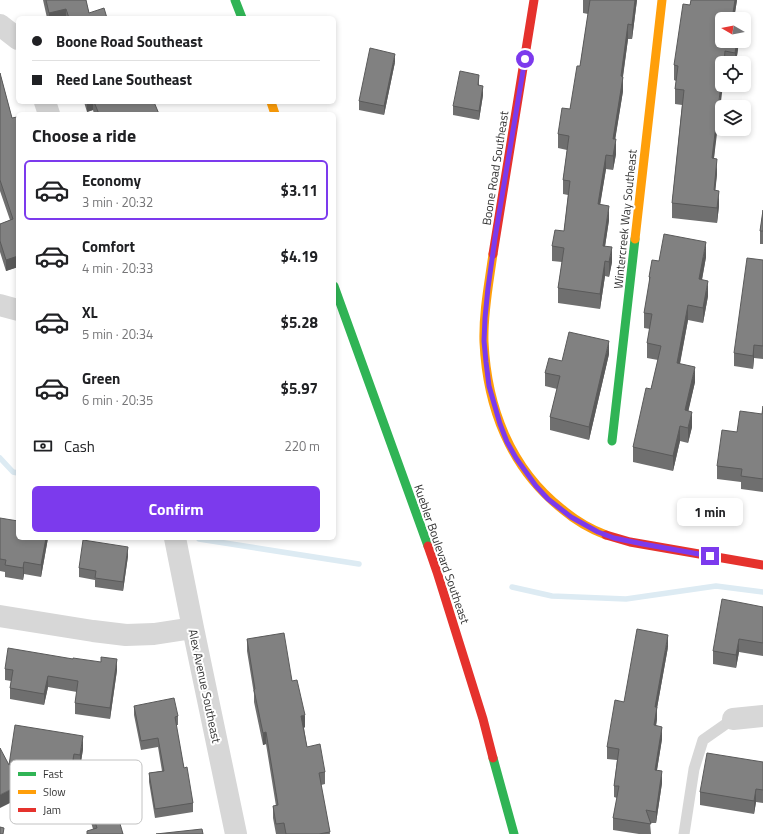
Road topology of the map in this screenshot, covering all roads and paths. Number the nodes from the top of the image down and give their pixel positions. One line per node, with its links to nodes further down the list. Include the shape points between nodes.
1 (236, 0): 4 (street)
2 (534, 0): 12 (street, Boone Road Southeast, via 494,245 484,341 489,386 507,442 536,486 548,499 561,510 598,532 643,544)
3 (662, 0): 10 (street, Wintercreek Way Southeast)
4 (241, 16)
5 (0, 25): 6 (street)
6 (16, 37)
7 (336, 292): 18 (street, Kuebler Boulevard Southeast, via 437,572 483,719)
8 (0, 305): 9 (street)
9 (16, 309)
10 (612, 441)
11 (175, 540): 14 (street, Alex Avenue Southeast)
12 (763, 565)
13 (0, 616): 14 (street, via 126,634 154,634)
14 (193, 628): 17 (street, Alex Avenue Southeast)
15 (763, 716): 16 (street)
16 (733, 719): 19 (lane, via 703,740 694,769)
17 (236, 834)
18 (514, 834)
19 (684, 834)

